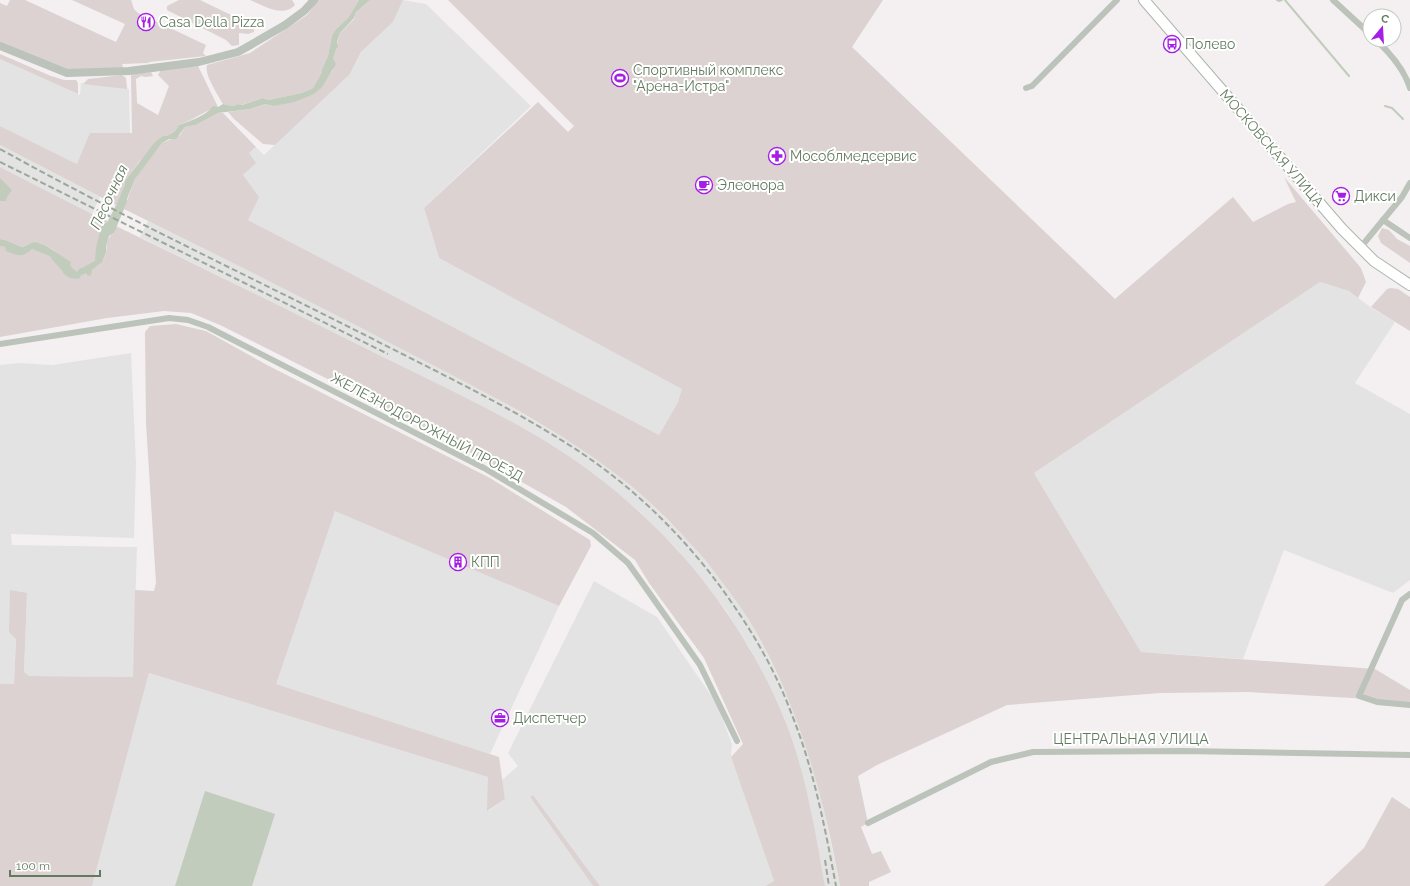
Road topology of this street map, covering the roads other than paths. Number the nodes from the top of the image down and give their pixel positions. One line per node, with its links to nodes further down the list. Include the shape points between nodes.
1 (314, 0): 6 (street, via 304,12 238,52 199,62 129,71 68,73)
2 (1116, 0): 8 (street, via 1032,86)
3 (1144, 0): 13 (main road, МОСКОВСКАЯ УЛИЦА)
4 (1333, 0): 5 (street)
5 (1362, 27)
6 (0, 46)
7 (1385, 48): 9 (street, via 1407,78)
8 (1026, 88)
9 (1410, 88)
10 (1410, 183): 11 (street)
11 (1384, 220): 12 (street); 13 (street)
12 (1410, 238)
13 (1360, 248): 14 (main road, МОСКОВСКАЯ УЛИЦА, via 1380,266)
14 (1410, 285)
15 (0, 344): 18 (street, ЖЕЛЕЗНОДОРОЖНЫЙ ПРОЕЗД, via 143,321 170,318 188,320 208,327 484,468 593,533 628,563 700,665)
16 (1410, 594): 17 (street, via 1402,600 1359,696 1377,702)
17 (1410, 705)
18 (737, 741)
19 (1410, 755): 20 (street, ЦЕНТРАЛЬНАЯ УЛИЦА, via 1183,751 1033,752 991,762)
20 (868, 823)

